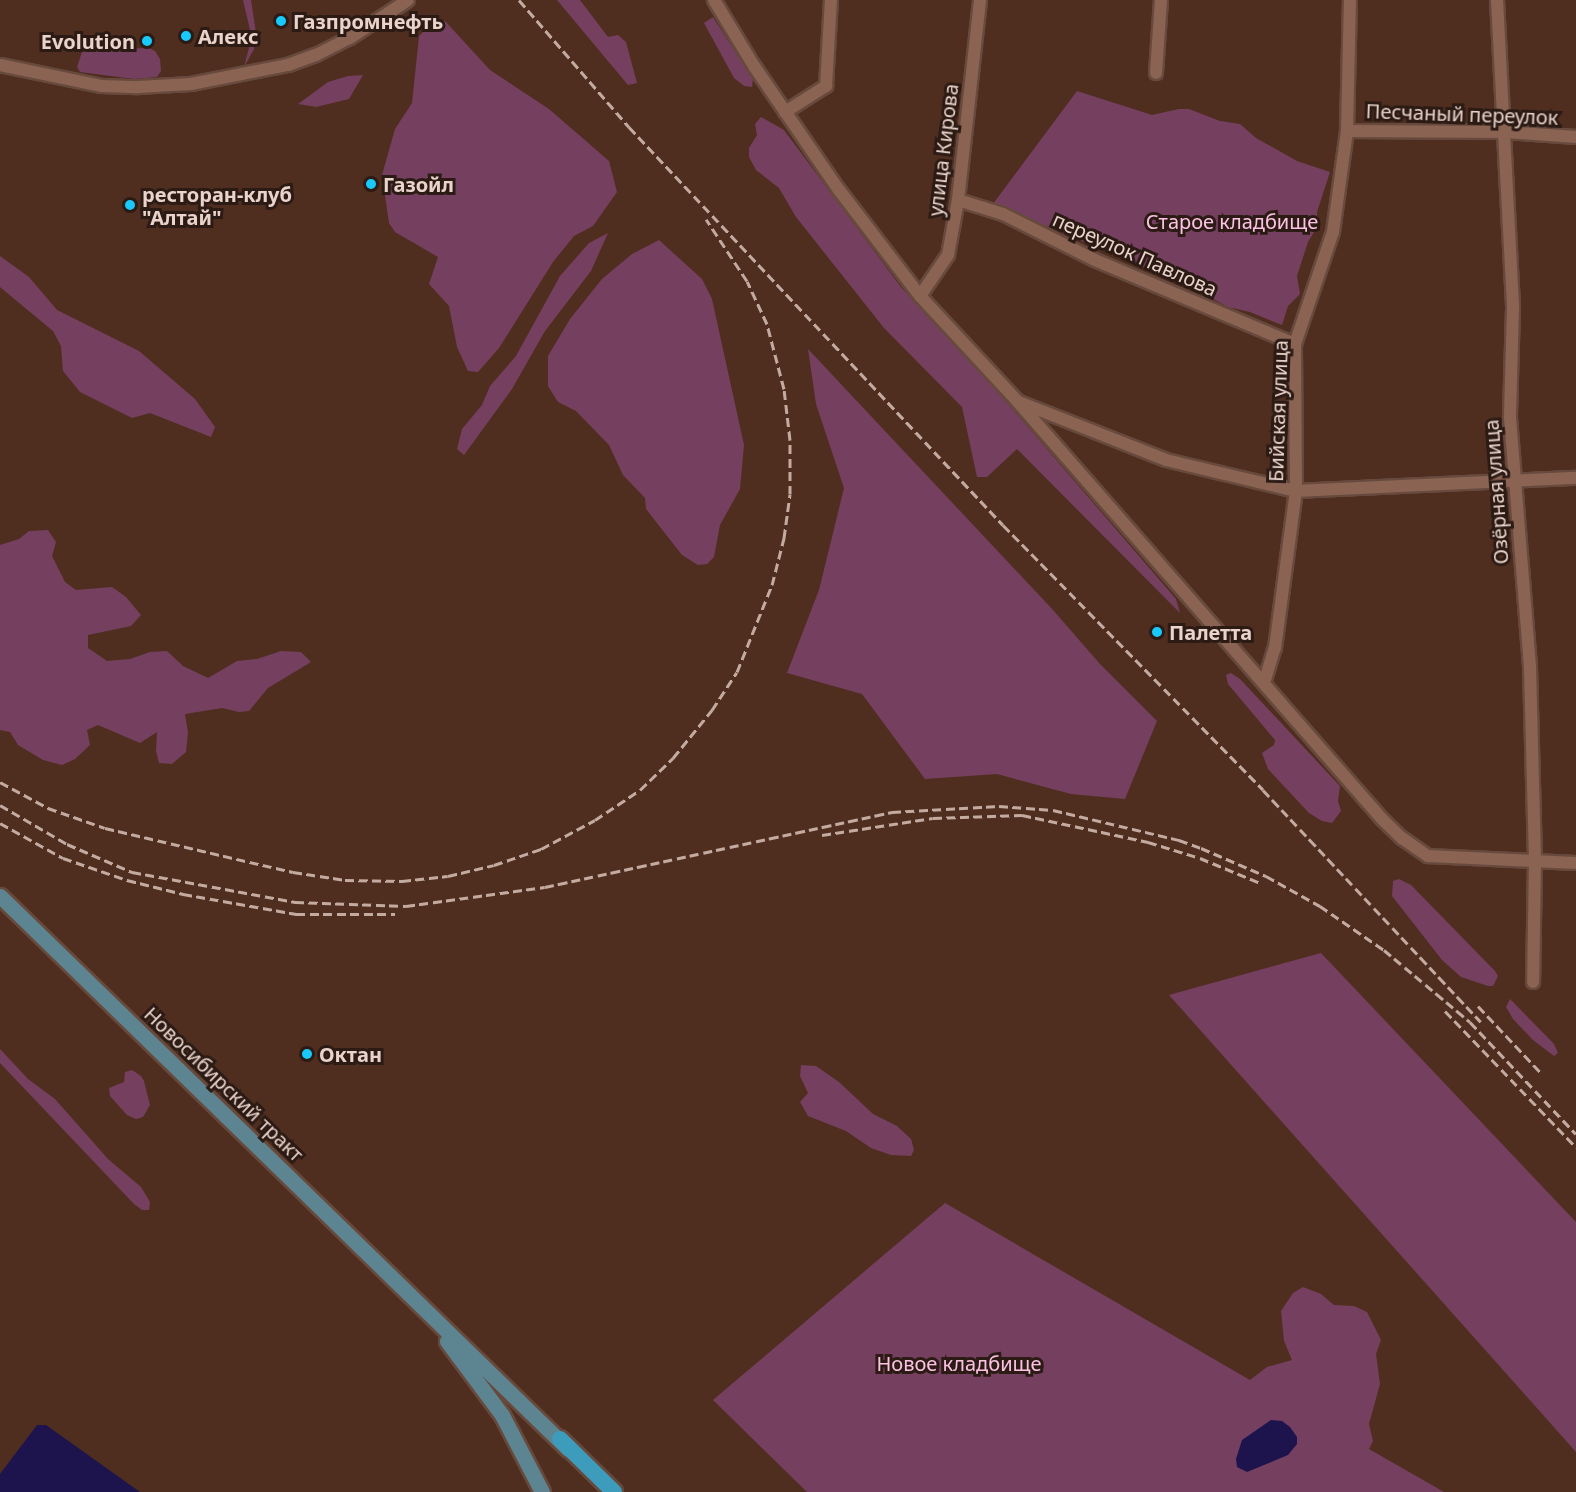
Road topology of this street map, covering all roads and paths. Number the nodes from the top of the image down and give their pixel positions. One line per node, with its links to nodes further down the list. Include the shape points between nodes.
1 (714, 0): 10 (street)
2 (831, 0): 10 (street, via 826,86)
3 (980, 0): 14 (street, улица Кирова)
4 (1161, 0): 9 (street)
5 (1350, 0): 11 (street, Бийская улица)
6 (1497, 0): 12 (street, Озёрная улица)
7 (405, 1): 8 (street, via 350,39 316,55 288,65 191,84 101,86)
8 (0, 66)
9 (1156, 73)
10 (785, 112): 15 (street)
11 (1347, 131): 12 (street, Песчаный переулок); 16 (street, Бийская улица, via 1333,232)
12 (1506, 132): 13 (street, Песчаный переулок); 19 (street, Озёрная улица, via 1513,308)
13 (1576, 137)
14 (958, 200): 15 (street, улица Кирова, via 948,255); 16 (street, переулок Павлова, via 1003,214 1106,265)
15 (920, 296): 17 (street)
16 (1295, 344): 20 (street, Бийская улица)
17 (1018, 402): 20 (street, via 1166,460); 21 (street)
18 (1576, 478): 19 (street)
19 (1513, 480): 20 (street); 22 (street, Озёрная улица, via 1530,668)
20 (1296, 491): 21 (street, Бийская улица, via 1275,648)
21 (1264, 683): 22 (street, via 1382,819 1420,851 1442,858)
22 (1535, 861): 23 (street); 25 (street, Озёрная улица)
23 (1576, 863)
24 (0, 896): 26 (main road, Новосибирский тракт)
25 (1533, 982)
26 (418, 1303): 27 (main road); 28 (main road, via 502,1415)
27 (560, 1439): 29 (main road); 30 (highway)
28 (542, 1492)
29 (605, 1492)
30 (614, 1492)

